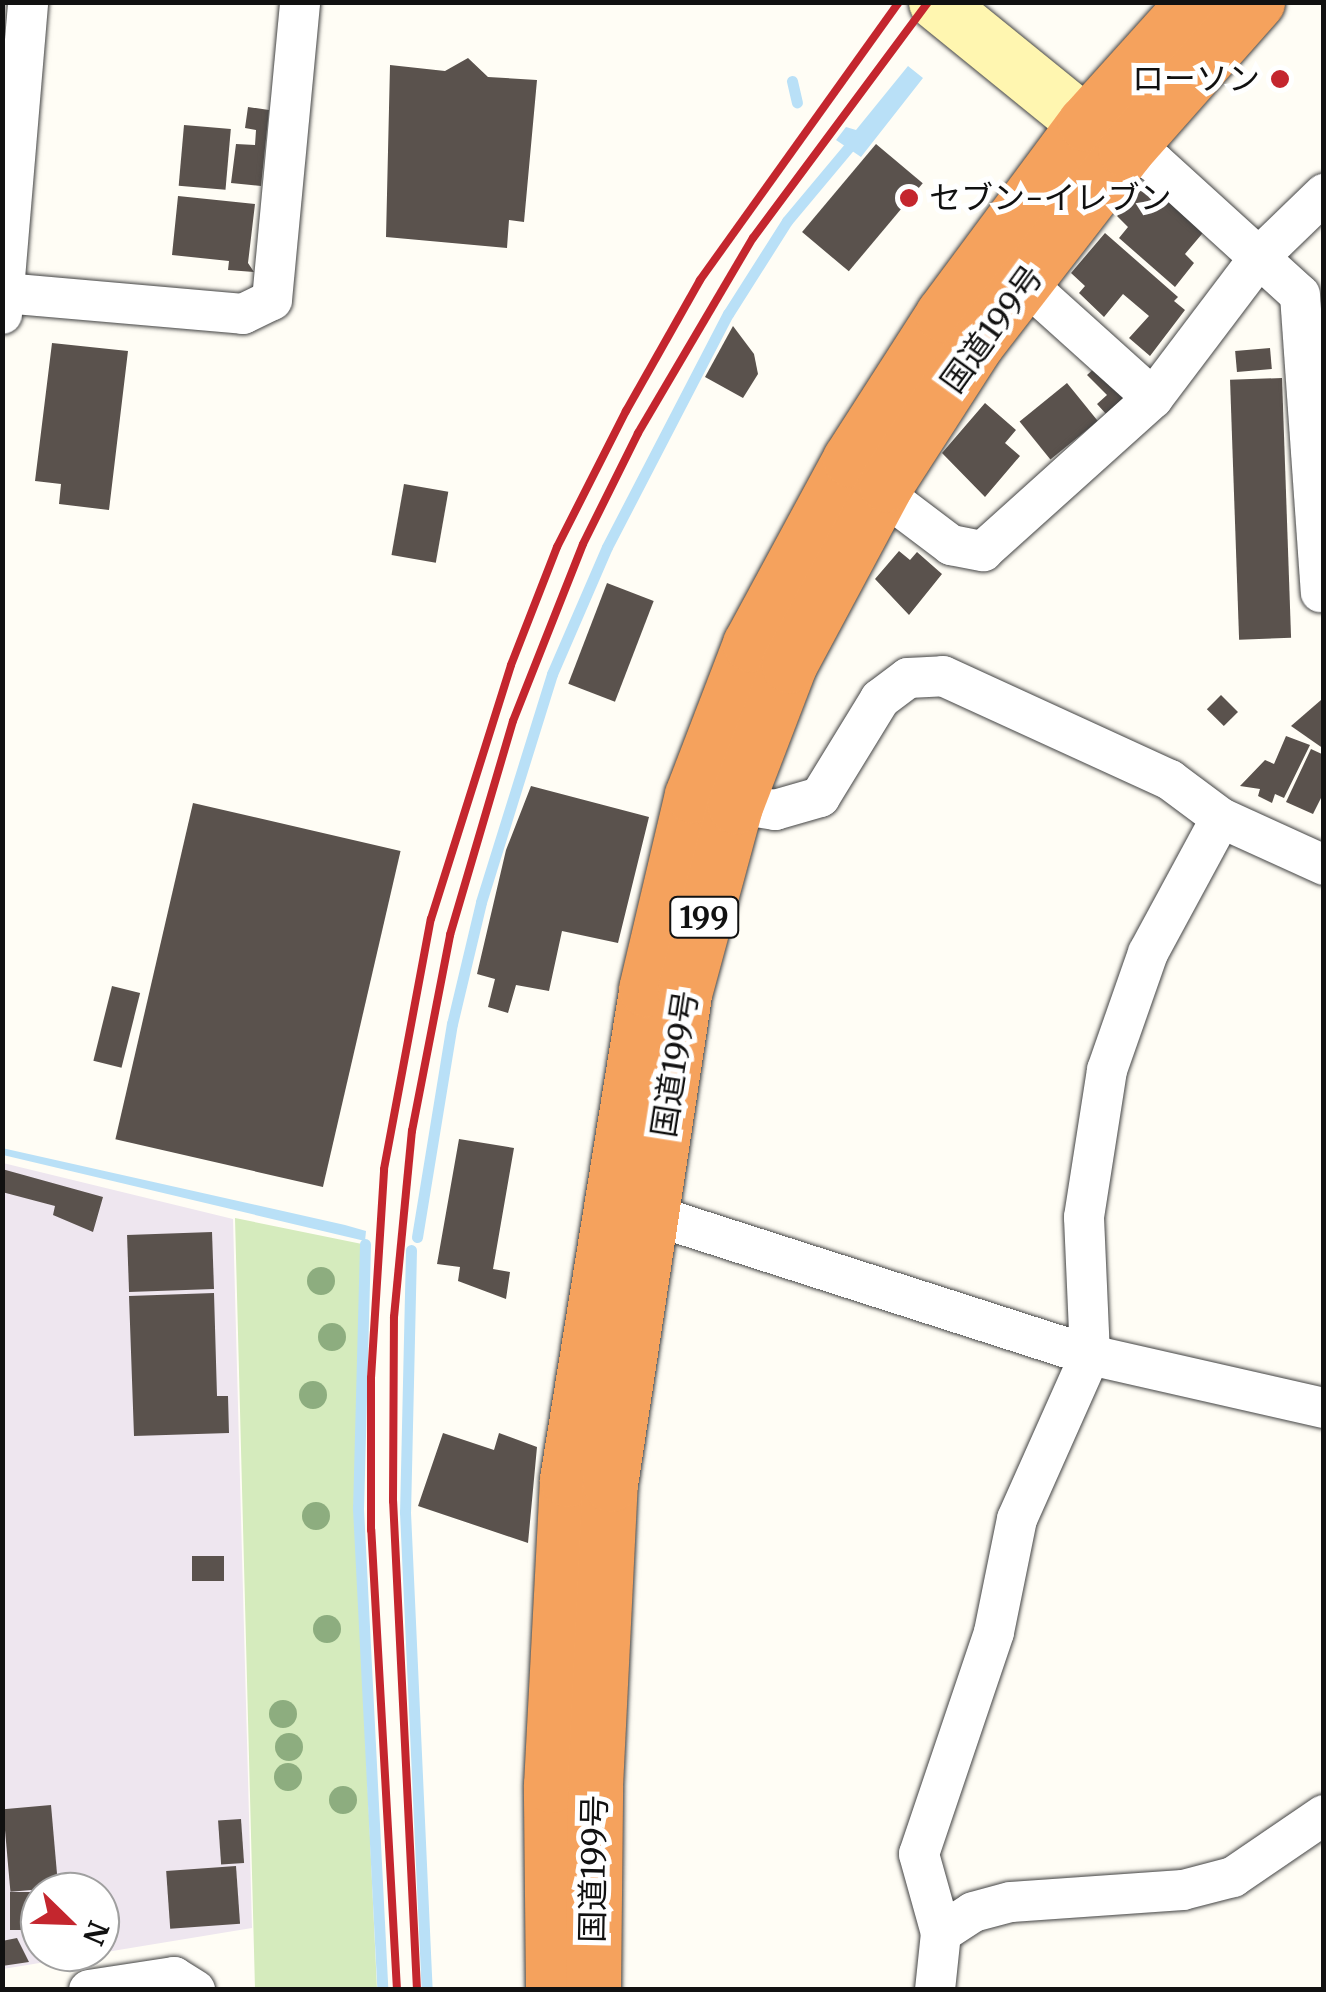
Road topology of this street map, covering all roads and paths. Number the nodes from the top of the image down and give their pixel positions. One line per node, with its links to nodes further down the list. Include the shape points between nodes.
1 (28, 2): 10 (street)
2 (300, 2): 10 (street, via 272,300 243,314)
3 (1194, 2): 6 (highway, 国道199号 / 199)
4 (1257, 2): 6 (highway, 国道199号 / 199)
5 (936, 7): 6 (street)
6 (1106, 136): 8 (street, via 1154,162); 9 (highway, 国道199号 / 199)
7 (1324, 194): 8 (street)
8 (1261, 255): 11 (street); 13 (street, via 1300,295)
9 (1007, 267): 11 (street); 12 (highway, 国道199号 / 199)
10 (3, 303)
11 (1153, 398): 12 (street, via 983,551 951,544)
12 (863, 479): 14 (highway, 国道199号 / 199, via 750,644)
13 (1321, 592)
14 (714, 801): 15 (street, via 775,810 820,796 880,699 908,678 943,676 1170,780); 17 (highway, 国道199号 / 199, via 646,989)
15 (1221, 818): 16 (street); 18 (street, via 1148,954 1107,1070 1084,1217)
16 (1324, 865)
17 (631, 1207): 18 (street); 24 (highway, 国道199号 / 199, via 567,1479 551,1785); 25 (highway, 国道199号 / 199, via 610,1484)
18 (1090, 1355): 19 (street); 21 (street, via 1017,1518 994,1632 919,1854)
19 (1324, 1408)
20 (1324, 1815): 21 (street, via 1233,1877 1182,1890 1011,1902 973,1912)
21 (941, 1934): 26 (street)
22 (89, 1990): 23 (street, via 174,1977)
23 (195, 1990)
24 (553, 1990)
25 (593, 1990)
26 (936, 1990)

